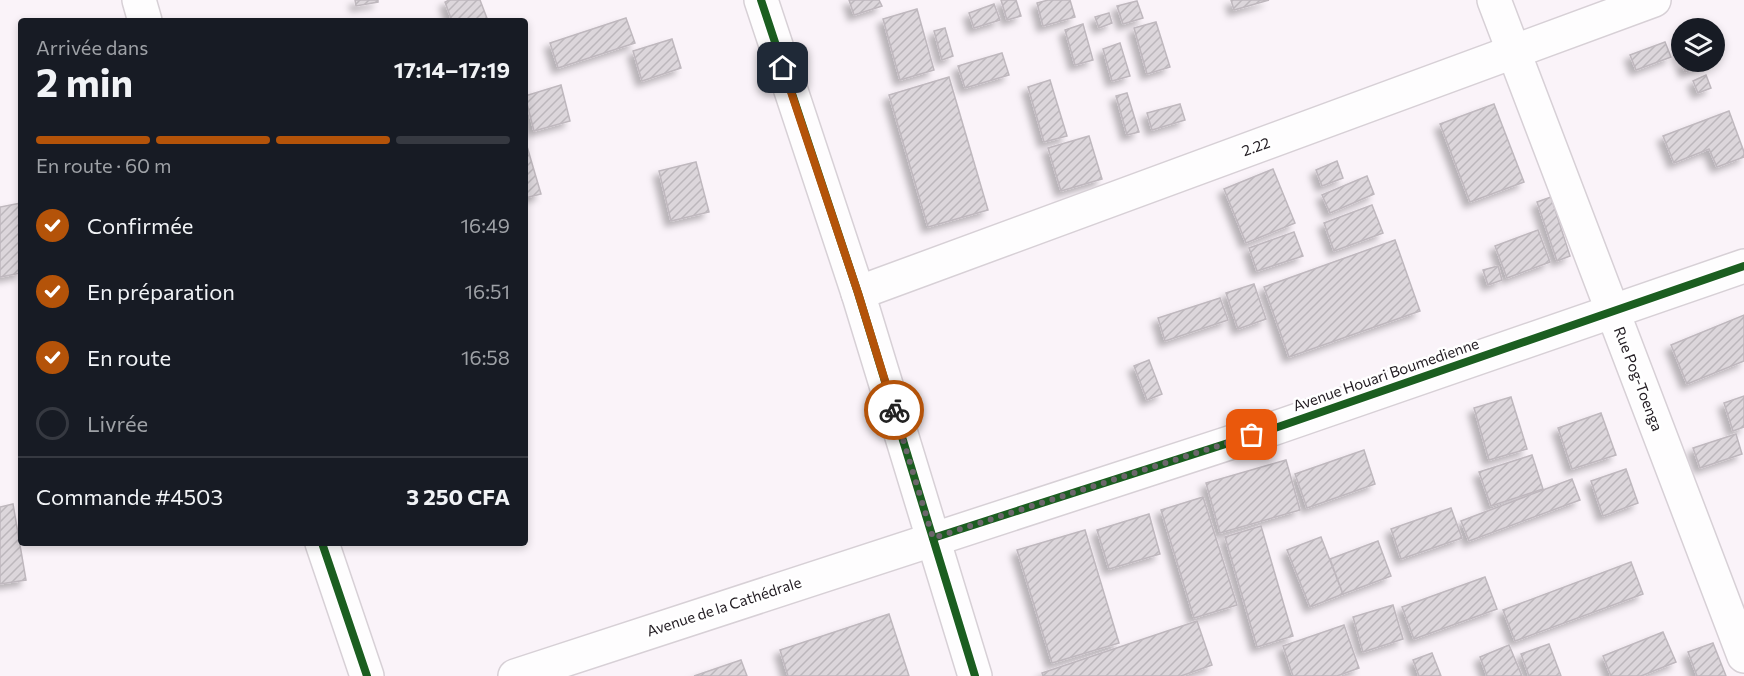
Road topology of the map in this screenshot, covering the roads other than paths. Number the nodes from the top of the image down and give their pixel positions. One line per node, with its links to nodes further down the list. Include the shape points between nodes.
1 (139, 0): 5 (main road)
2 (761, 0): 8 (main road)
3 (1494, 0): 6 (main road, Rue Pog-Toenga)
4 (1654, 0): 6 (main road, 2.22)
5 (144, 18)
6 (1514, 52): 8 (main road, 2.22); 9 (main road, Rue Pog-Toenga)
7 (1744, 266): 9 (main road, Avenue Houari Boumedienne)
8 (858, 293): 10 (main road)
9 (1612, 311): 10 (main road, Avenue Houari Boumedienne, via 1275,428); 12 (main road, Rue Pog-Toenga)
10 (933, 538): 14 (main road, Avenue de la Cathédrale); 15 (main road)
11 (323, 546): 13 (main road)
12 (1744, 656)
13 (367, 676)
14 (515, 676)
15 (975, 676)

